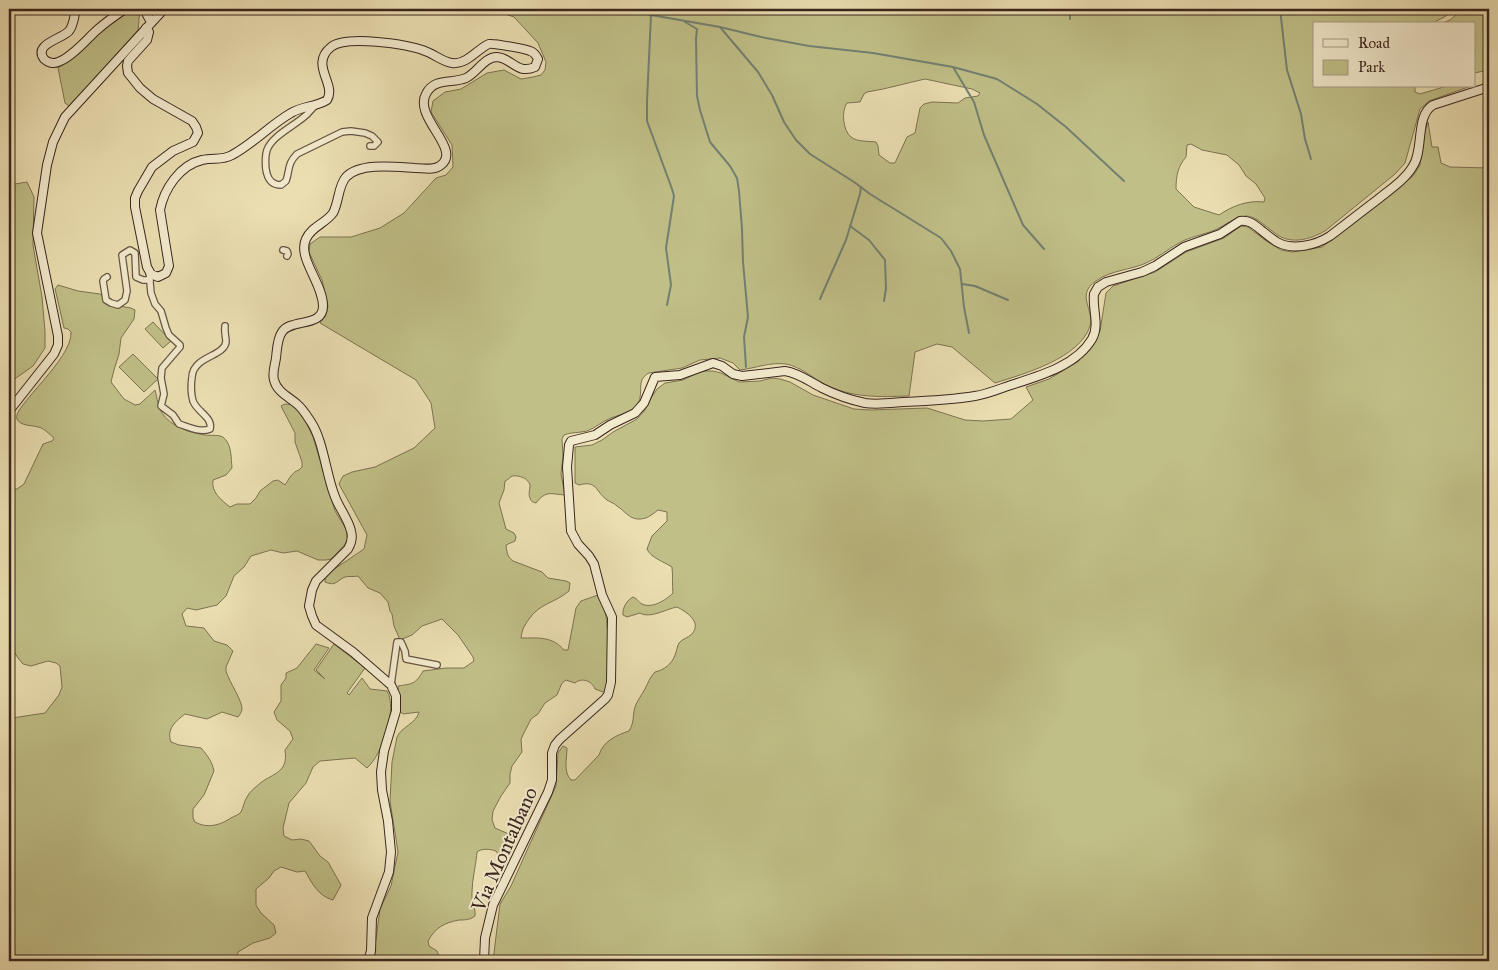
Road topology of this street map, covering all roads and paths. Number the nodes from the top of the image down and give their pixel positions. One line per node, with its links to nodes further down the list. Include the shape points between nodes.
1 (76, 9): 2 (street, via 70,30 43,48 44,58 49,62 61,61)
2 (125, 9)
3 (149, 9): 5 (street)
4 (164, 9): 5 (street)
5 (149, 25): 11 (street, via 147,40 128,61 128,73 154,99 192,121 198,133 193,142 173,151 152,167 138,191 135,207); 15 (street, via 65,117 53,142 37,233 58,345)
6 (1489, 86): 19 (street, Via Montalbano, via 1428,108 1422,123 1417,159 1411,170 1394,187 1321,241 1312,245 1286,245 1244,220 1220,234 1184,247 1156,266 1102,284 1094,294 1096,327 1092,338 1070,361 1034,378 977,396 868,404 824,389 798,374 785,371 742,376 713,364 680,375 655,377 639,410 596,435 572,441 567,467 571,531 594,564 612,617 610,687 605,699 553,748 552,780 493,905 485,938)
7 (316, 105): 8 (street, via 266,151 267,175 274,184 281,185 286,181 288,166 296,154 342,132 372,136 378,142); 11 (street, via 293,111 230,156 195,162 172,181 160,210 169,266 166,274 160,277); 17 (street, via 330,95 323,58 330,48 343,43 401,44 455,63 463,62 495,43 530,50 538,59 535,67 528,70 494,57 466,78 443,81 428,90 424,100 427,116 446,152 445,161 439,167 371,167 346,177 333,212 307,236 303,249 320,290 322,313 311,321 286,328 278,341 274,381 314,425 334,497 352,536 348,549 314,584 310,611 316,625)
8 (370, 146)
9 (283, 250): 10 (street, via 287,251)
10 (287, 256)
11 (149, 271): 13 (street)
12 (107, 277): 13 (street, via 103,281 106,300 118,305 125,300 127,291 122,255 130,250 135,253 136,277)
13 (150, 280): 14 (street, via 155,304 169,334 180,345 161,373 164,394 161,406 174,415 179,424 200,431 210,430 210,421 192,396 192,375 201,361 223,349)
14 (225, 326)
15 (9, 410)
16 (437, 665): 17 (street, via 406,659 402,643 397,642)
17 (391, 685): 18 (street, via 396,696 396,711 381,772 391,852 389,872 372,918)
18 (368, 961)
19 (484, 961)

